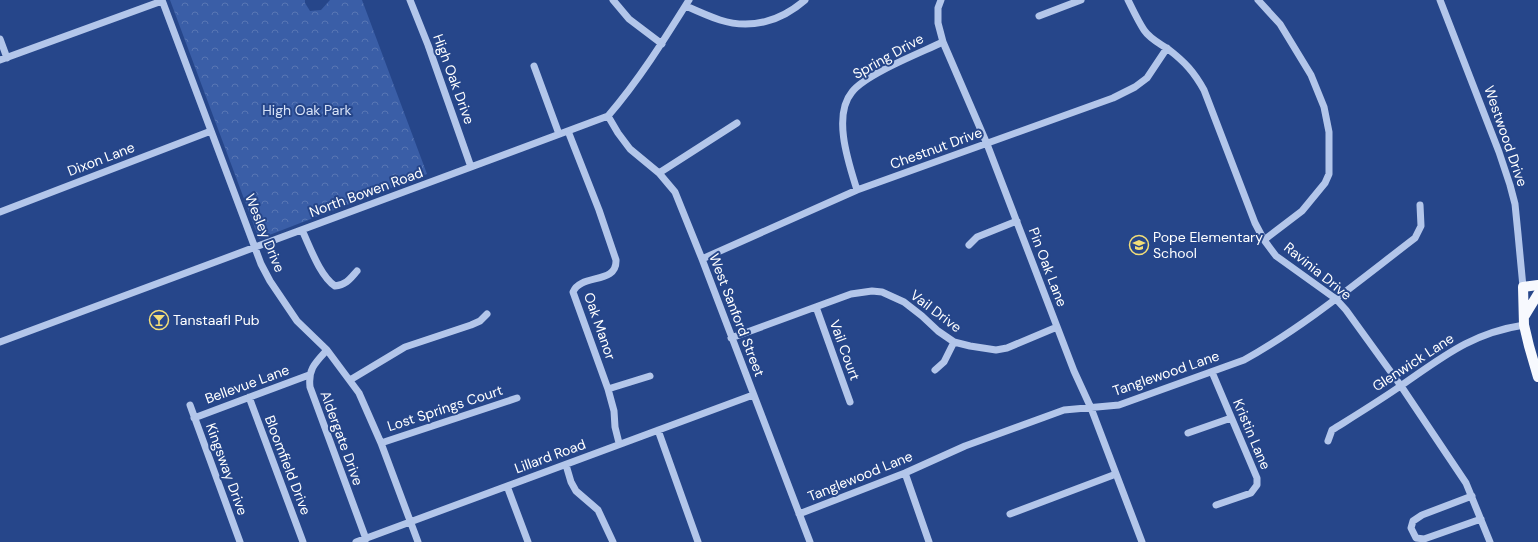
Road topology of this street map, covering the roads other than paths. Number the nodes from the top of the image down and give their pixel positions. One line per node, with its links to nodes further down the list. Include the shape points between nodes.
1 (162, 0): 16 (street); 20 (street, Wesley Drive)
2 (410, 0): 24 (street, High Oak Drive)
3 (613, 0): 14 (street, via 629,19)
4 (805, 0): 10 (street, via 794,10 777,19 757,24 720,20)
5 (941, 0): 13 (street, Pin Oak Lane, via 938,23)
6 (1081, 0): 11 (street)
7 (1128, 0): 15 (street, Ravinia Drive, via 1144,31)
8 (1258, 0): 31 (street, via 1280,24 1311,75 1324,107 1329,132 1328,174 1325,183 1302,211)
9 (1440, 0): 37 (street, Westwood Drive, via 1478,94 1510,185 1516,212)
10 (688, 3): 14 (street, North Bowen Road)
11 (1039, 16)
12 (0, 39): 16 (street)
13 (943, 42): 23 (street, Pin Oak Lane); 26 (street, Spring Drive, via 863,82 848,98 843,120 843,143)
14 (662, 44): 18 (street, North Bowen Road, via 626,96)
15 (1167, 48): 23 (street, Chestnut Drive, via 1147,78 1135,87 1113,98); 31 (street, Ravinia Drive, via 1194,73 1204,90 1255,223)
16 (3, 59)
17 (534, 66): 22 (street)
18 (608, 116): 21 (street, North Bowen Road); 25 (street, West Sanford Street, via 630,149)
19 (737, 123): 25 (street)
20 (212, 131): 28 (street, Dixon Lane); 33 (street, Wesley Drive)
21 (568, 131): 22 (street, North Bowen Road); 55 (street, Oak Manor, via 599,210 617,266 611,274 580,284 573,292)
22 (559, 134): 24 (street, North Bowen Road)
23 (987, 144): 26 (street, Chestnut Drive); 29 (street, Pin Oak Lane)
24 (471, 167): 30 (street, North Bowen Road)
25 (659, 173): 34 (street, West Sanford Street, via 675,192)
26 (857, 190): 34 (street, Chestnut Drive)
27 (1420, 205): 39 (street, Tanglewood Lane, via 1421,226 1415,238)
28 (0, 212)
29 (1016, 220): 32 (street, via 977,237); 43 (street, Pin Oak Lane)
30 (302, 230): 33 (street, North Bowen Road); 35 (street, via 317,263 335,286 342,286)
31 (1264, 240): 39 (street, Ravinia Drive, via 1276,256)
32 (969, 245)
33 (255, 248): 45 (street, North Bowen Road); 47 (street, Wesley Drive, via 270,281 287,308)
34 (702, 259): 44 (street, West Sanford Street)
35 (357, 271)
36 (1538, 285): 37 (main road)
37 (1522, 287): 42 (main road)
38 (1538, 294): 42 (main road)
39 (1336, 299): 49 (street, Tanglewood Lane, via 1244,360); 54 (street, Ravinia Drive)
40 (816, 307): 44 (street, Vail Drive); 46 (street, Vail Drive, via 851,294 882,292 904,302); 59 (street, Vail Court)
41 (487, 314): 53 (street, via 471,325 405,347)
42 (1524, 321): 52 (main road); 54 (street, Glenwick Lane, via 1480,336 1451,350)
43 (1057, 327): 46 (street, Vail Drive, via 1007,348 996,350); 61 (street, Pin Oak Lane)
44 (731, 338): 56 (street, West Sanford Street)
45 (0, 342)
46 (954, 342): 48 (street, via 944,362)
47 (327, 350): 50 (street, Aldergate Drive, via 314,364); 53 (street, Wesley Drive)
48 (935, 370)
49 (1212, 372): 61 (street, Tanglewood Lane, via 1119,406); 63 (street, Kristin Lane)
50 (309, 375): 57 (street, Bellevue Lane); 79 (street, Aldergate Drive, via 310,387)
51 (650, 376): 55 (street)
52 (1538, 377)
53 (350, 380): 67 (street, Wesley Drive, via 359,393)
54 (1400, 386): 66 (street, Glenwick Lane, via 1332,430); 73 (street, Ravinia Drive, via 1466,483)
55 (608, 389): 68 (street, Oak Manor)
56 (753, 395): 64 (street, Lillard Road); 75 (street, West Sanford Street)
57 (249, 397): 62 (street, Bellevue Lane); 81 (street, Bloomfield Drive)
58 (517, 398): 67 (street, Lost Springs Court)
59 (850, 402)
60 (190, 405): 62 (street, Kingsway Drive)
61 (1091, 408): 70 (street, Tanglewood Lane, via 1064,410 966,446); 71 (street, Pin Oak Lane)
62 (194, 418): 80 (street, Kingsway Drive)
63 (1231, 418): 65 (street); 74 (street, Kristin Lane, via 1257,478 1257,485 1250,493)
64 (658, 430): 68 (street, Lillard Road); 86 (street)
65 (1188, 433)
66 (1328, 441)
67 (381, 443): 78 (street, Wesley Drive)
68 (619, 444): 69 (street, Lillard Road)
69 (566, 465): 72 (street, Lillard Road); 85 (street, via 576,491 598,510)
70 (905, 473): 75 (street, Tanglewood Lane); 88 (street)
71 (1116, 474): 76 (street); 89 (street, Pin Oak Lane)
72 (507, 486): 78 (street, Lillard Road); 84 (street)
73 (1472, 496): 77 (street, Ravinia Drive); 77 (street, via 1422,515 1413,521 1411,528 1416,538 1424,539)
74 (1216, 505)
75 (800, 514): 87 (street, West Sanford Street)
76 (1010, 514)
77 (1481, 519): 90 (street, Ravinia Drive)
78 (409, 522): 79 (street, Lillard Road); 83 (street, Wesley Drive)
79 (366, 539): 82 (street, Lillard Road)
80 (240, 542)
81 (304, 542)
82 (356, 542)
83 (418, 542)
84 (528, 542)
85 (613, 542)
86 (698, 542)
87 (810, 542)
88 (929, 542)
89 (1142, 542)
90 (1490, 542)

